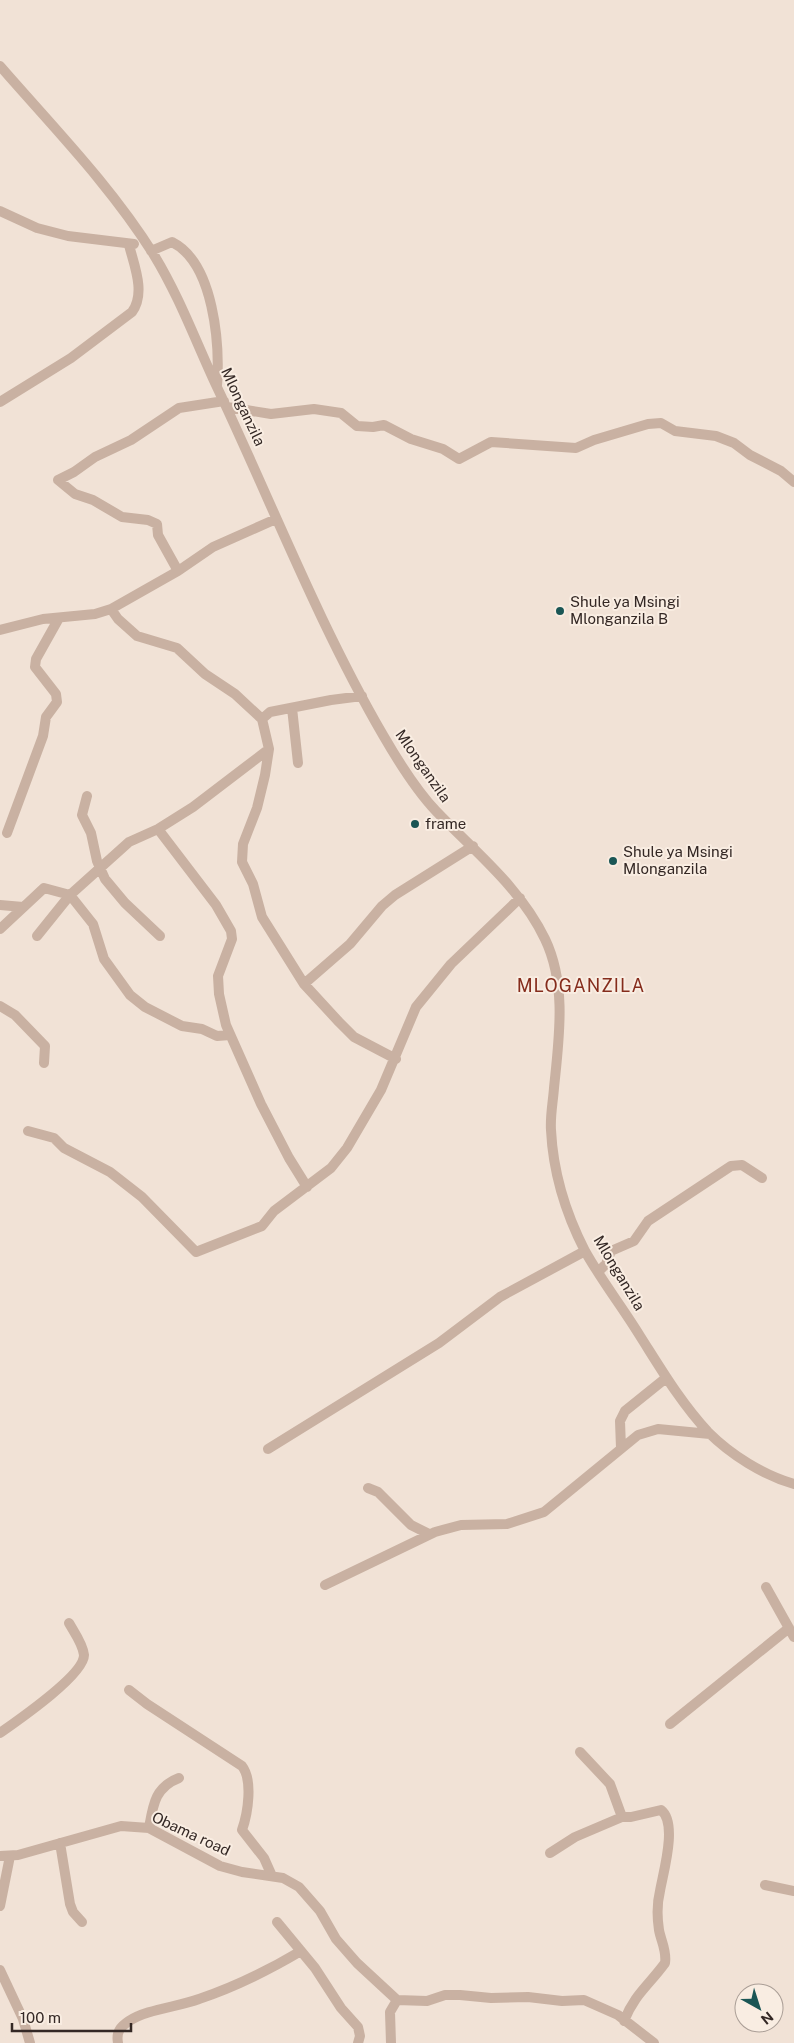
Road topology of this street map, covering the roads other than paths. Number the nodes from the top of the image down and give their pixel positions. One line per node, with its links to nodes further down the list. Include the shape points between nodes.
1 (0, 66): 4 (street, Mlonganzila, via 82,158)
2 (2, 215): 3 (street, via 68,236)
3 (129, 244): 4 (street); 6 (street, via 138,293 132,312 71,358)
4 (148, 246): 5 (street, Mlonganzila, via 174,291); 5 (street, via 172,242 183,248 204,278 217,349)
5 (217, 387): 7 (street, Mlonganzila)
6 (0, 402)
7 (225, 404): 8 (street, via 271,414 314,409 341,413 357,426 384,425 461,459 491,442 569,449 660,423 675,431 716,436 734,443); 9 (street, Mlonganzila); 10 (street, via 179,408 131,440 58,480 75,494 93,500 122,517 157,524 158,535)
8 (794, 482)
9 (276, 519): 10 (street, via 213,547); 14 (street, Mlonganzila)
10 (178, 572): 11 (street)
11 (110, 608): 12 (street, via 95,614); 16 (street, via 137,636 177,648 205,674 236,694)
12 (58, 618): 13 (street); 21 (street, via 36,658 35,667 56,694 57,702 46,717 43,736)
13 (0, 630)
14 (362, 696): 15 (street); 22 (street, Mlonganzila, via 420,793)
15 (292, 708): 16 (street, via 270,712); 18 (street)
16 (262, 719): 17 (street)
17 (269, 749): 20 (street, via 225,784); 31 (street, via 257,808 243,844 242,862 253,884 262,917)
18 (298, 763)
19 (87, 796): 23 (street, via 82,815 91,833)
20 (158, 829): 23 (street, via 129,842); 33 (street, via 216,905 231,931 232,939 218,976 219,994)
21 (7, 833)
22 (473, 846): 25 (street, Mlonganzila); 31 (street, via 395,895 350,944)
23 (100, 869): 24 (street); 30 (street, via 117,894)
24 (70, 895): 27 (street, via 44,888); 29 (street); 33 (street, via 96,930 108,966 135,999 182,1026 217,1036)
25 (520, 898): 34 (street, via 451,964 420,1002); 39 (street, Mlonganzila, via 544,937 557,970 560,1022 551,1127 559,1186)
26 (0, 905): 27 (street)
27 (23, 907): 28 (street)
28 (0, 929)
29 (37, 936)
30 (160, 936)
31 (304, 984): 34 (street, via 354,1037)
32 (0, 1006): 35 (street, via 15,1015 45,1046)
33 (230, 1035): 38 (street, via 261,1104)
34 (396, 1058): 38 (street, via 347,1148 331,1168)
35 (44, 1064)
36 (28, 1131): 38 (street, via 54,1138 64,1148 110,1172 142,1198 196,1252 262,1226 274,1211)
37 (762, 1178): 40 (street, via 742,1165 731,1166 648,1222 634,1241 610,1251)
38 (307, 1186)
39 (585, 1251): 40 (street, Mlonganzila); 44 (street, via 500,1297 439,1343)
40 (599, 1272): 41 (street, Mlonganzila)
41 (666, 1378): 42 (street, Mlonganzila); 43 (street, via 625,1411 620,1421)
42 (710, 1434): 43 (street, via 658,1429 638,1434); 45 (street, Mlonganzila, via 750,1465)
43 (621, 1448): 47 (street, via 562,1498 531,1518 507,1524 461,1525)
44 (268, 1449)
45 (794, 1484)
46 (368, 1488): 47 (street, via 378,1492 411,1525)
47 (429, 1534): 48 (street)
48 (325, 1585)
49 (766, 1587): 51 (street)
50 (70, 1623): 54 (street, via 83,1650 82,1663 58,1689)
51 (792, 1632): 53 (street)
52 (129, 1690): 62 (street, via 248,1773 250,1783 242,1830 264,1858)
53 (670, 1724)
54 (0, 1733)
55 (580, 1752): 57 (street, via 610,1784)
56 (179, 1778): 58 (street, via 162,1787 157,1795)
57 (622, 1817): 60 (street, via 575,1837); 71 (street, via 631,1818 661,1810 667,1816 669,1834 658,1915 665,1963 639,1992)
58 (149, 1828): 59 (street, Obama road, via 121,1826); 62 (street, Obama road, via 220,1866)
59 (60, 1843): 61 (street, Obama road); 66 (street, via 70,1904)
60 (550, 1853)
61 (5, 1856): 65 (street, Obama road)
62 (272, 1876): 70 (street, Obama road, via 283,1878 304,1892 357,1964)
63 (765, 1885): 64 (street)
64 (794, 1891)
65 (0, 1906)
66 (82, 1922)
67 (277, 1922): 68 (street)
68 (300, 1951): 73 (street, via 271,1969 207,1996 131,2020 120,2027); 74 (street, via 358,2026)
69 (0, 1970): 72 (street, via 23,2019)
70 (397, 2000): 71 (street, via 427,2001 445,1995 460,1995 584,2000 599,2005); 75 (street, via 390,2012)
71 (624, 2021): 76 (street)
72 (30, 2043)
73 (118, 2043)
74 (358, 2043)
75 (391, 2043)
76 (654, 2043)

